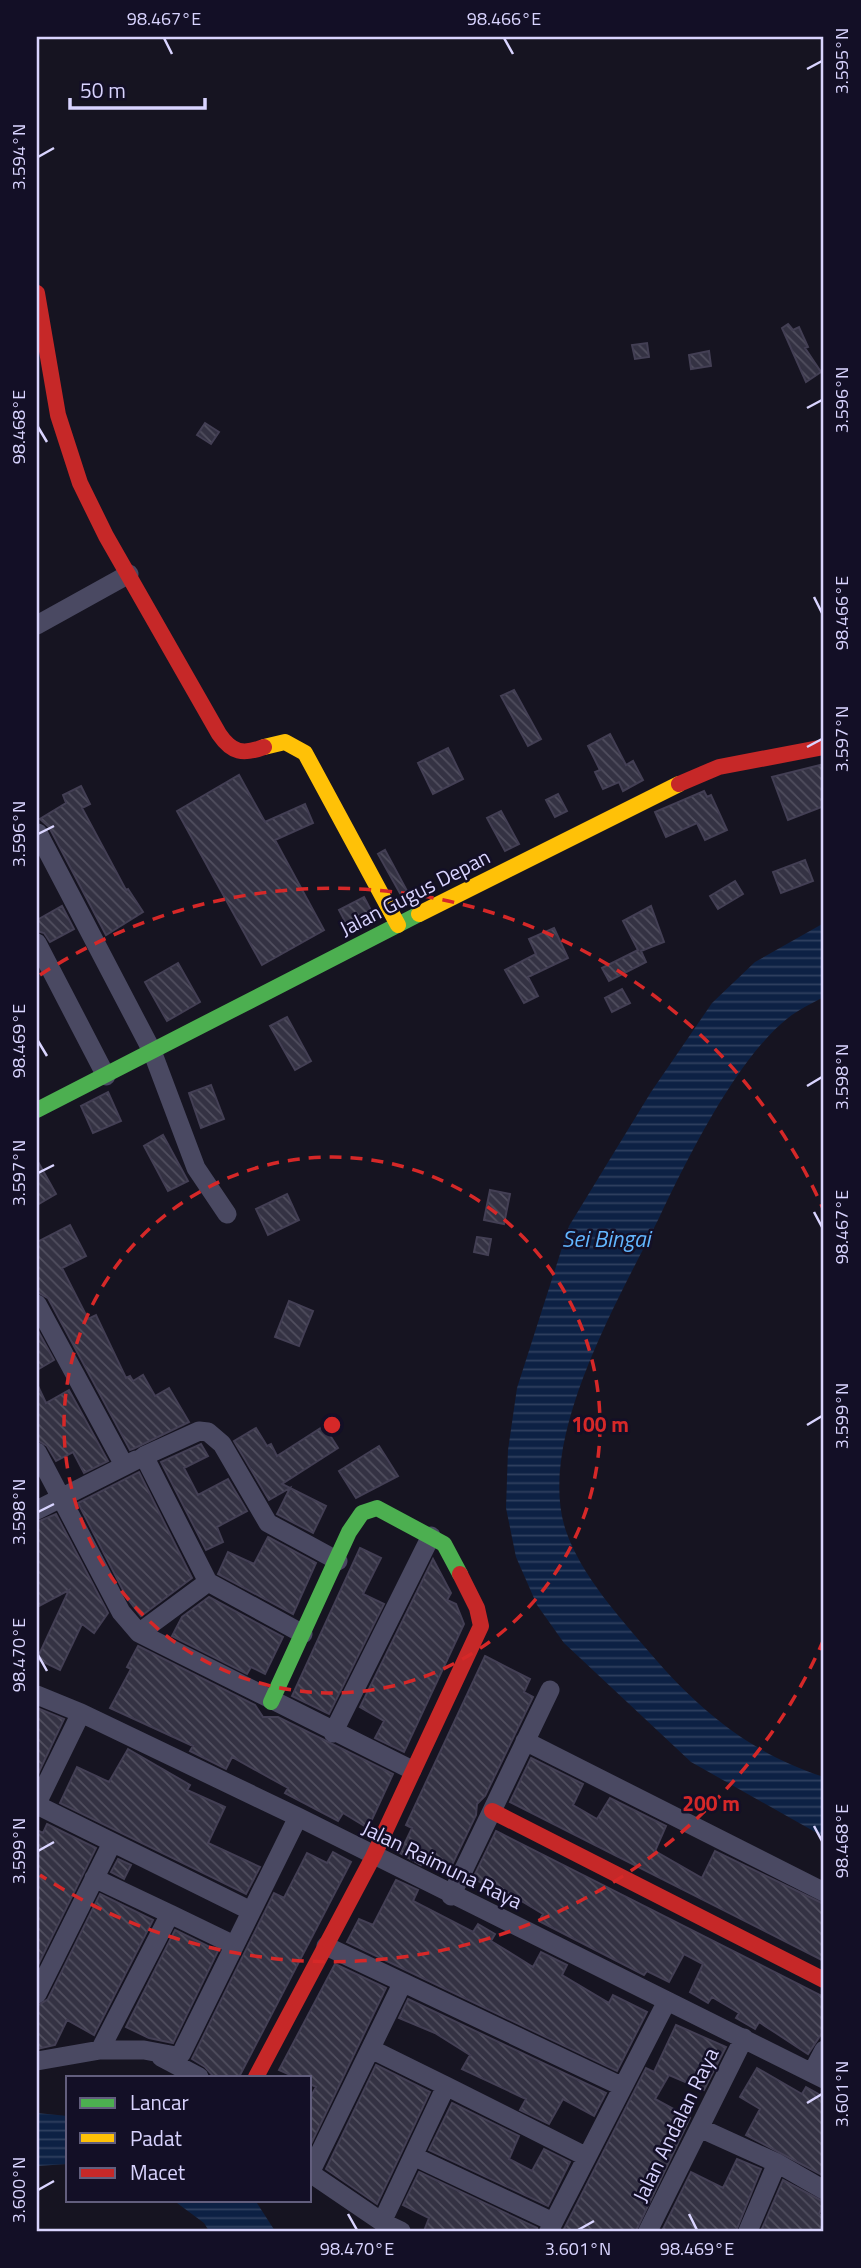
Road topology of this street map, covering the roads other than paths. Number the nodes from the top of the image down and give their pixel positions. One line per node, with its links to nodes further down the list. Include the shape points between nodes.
1 (37, 293): 2 (street, via 70,457)
2 (129, 574): 3 (street); 6 (street, via 231,749 245,752 284,741 305,753)
3 (37, 625)
4 (824, 747): 6 (street, Jalan Gugus Depan, via 719,767 685,779)
5 (38, 833): 8 (street)
6 (398, 925): 8 (street, Jalan Gugus Depan)
7 (37, 943): 9 (street)
8 (152, 1051): 9 (street, Jalan Gugus Depan); 11 (street, via 196,1167)
9 (106, 1076): 10 (street, Jalan Gugus Depan)
10 (37, 1111)
11 (227, 1214)
12 (37, 1304): 15 (street)
13 (37, 1452): 16 (street)
14 (144, 1456): 15 (street); 19 (street, via 178,1438 208,1433 222,1444 268,1523); 20 (street)
15 (124, 1465): 16 (street)
16 (61, 1497): 17 (street); 21 (street, via 121,1612)
17 (37, 1510)
18 (431, 1536): 19 (street, via 377,1508 369,1509 356,1520); 27 (street); 29 (street, via 450,1554 481,1616 481,1626)
19 (338, 1561): 22 (street)
20 (208, 1582): 21 (street); 22 (street)
21 (139, 1633): 25 (street)
22 (303, 1634): 25 (street)
23 (550, 1690): 28 (street)
24 (37, 1695): 26 (street, Jalan Raimuna Raya)
25 (271, 1702): 27 (street)
26 (81, 1713): 30 (street); 32 (street, Jalan Raimuna Raya)
27 (333, 1733): 29 (street)
28 (525, 1741): 31 (street); 36 (street)
29 (412, 1770): 34 (street)
30 (37, 1804): 33 (street)
31 (492, 1811): 37 (street); 42 (street)
32 (298, 1818): 34 (street, Jalan Raimuna Raya); 38 (street)
33 (112, 1843): 35 (street); 38 (street)
34 (373, 1857): 37 (street, Jalan Raimuna Raya); 41 (street)
35 (94, 1878): 39 (street); 44 (street)
36 (824, 1892)
37 (451, 1896): 45 (street, Jalan Raimuna Raya)
38 (251, 1911): 40 (street)
39 (170, 1914): 40 (street); 48 (street)
40 (234, 1945): 50 (street, via 181,2054)
41 (326, 1946): 43 (street); 53 (street)
42 (824, 1980)
43 (401, 1983): 47 (street); 55 (street)
44 (37, 1993)
45 (667, 2001): 46 (street, Jalan Raimuna Raya); 55 (street)
46 (744, 2038): 54 (street, Jalan Raimuna Raya); 57 (street, Jalan Andalan Raya)
47 (371, 2049): 56 (street); 61 (street)
48 (100, 2050): 50 (street); 51 (street)
49 (824, 2050): 54 (street)
50 (154, 2053): 52 (street)
51 (37, 2061)
52 (197, 2076)
53 (257, 2076)
54 (818, 2076)
55 (621, 2086): 58 (street)
56 (446, 2087): 58 (street); 59 (street)
57 (702, 2129): 60 (street); 66 (street, Jalan Andalan Raya)
58 (585, 2156): 64 (street)
59 (413, 2157): 64 (street); 65 (street)
60 (777, 2163): 63 (street); 67 (street)
61 (312, 2169)
62 (312, 2174): 65 (street)
63 (824, 2190)
64 (551, 2227)
65 (393, 2228)
66 (648, 2231)
67 (748, 2231)

